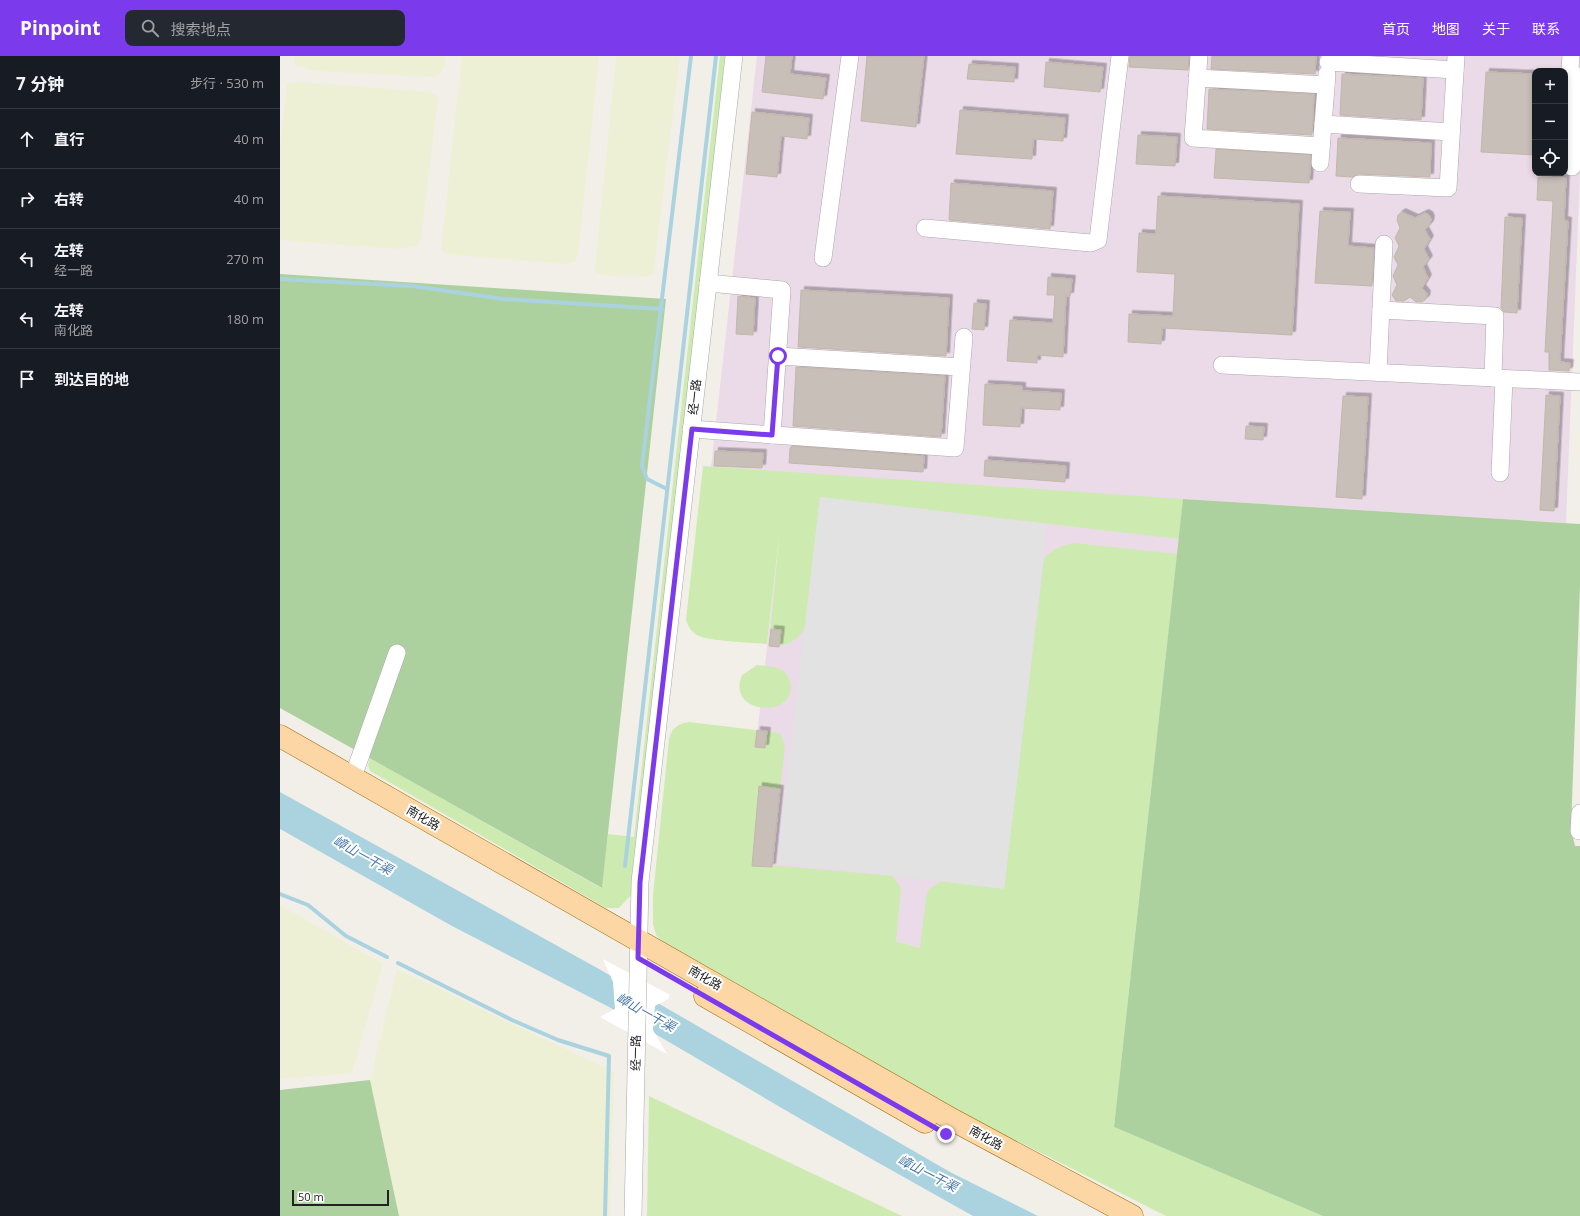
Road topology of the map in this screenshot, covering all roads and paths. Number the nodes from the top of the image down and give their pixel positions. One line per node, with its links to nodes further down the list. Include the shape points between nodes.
1 (734, 56): 20 (street, 经一路)
2 (850, 56): 19 (street)
3 (1120, 56): 17 (street, via 1098,240 1091,243)
4 (1199, 56): 8 (street)
5 (1571, 56): 10 (street, via 1570,69 1576,78)
6 (1328, 59): 7 (street); 9 (street)
7 (1456, 63): 12 (street)
8 (1197, 78): 9 (street); 13 (street, via 1193,138)
9 (1326, 85): 11 (street)
10 (1577, 116): 15 (street)
11 (1323, 124): 12 (street); 13 (street)
12 (1451, 132): 16 (street, via 1448,188)
13 (1321, 146): 14 (street)
14 (1320, 163)
15 (1572, 167)
16 (1360, 184)
17 (925, 228)
18 (1384, 244): 21 (street)
19 (822, 258)
20 (708, 283): 23 (street, via 782,290); 29 (street, 经一路)
21 (1381, 310): 26 (street); 27 (street, via 1496,316)
22 (964, 337): 25 (street)
23 (778, 356): 25 (street); 30 (street)
24 (1222, 365): 26 (street)
25 (961, 367): 30 (street, via 955,448)
26 (1378, 372): 27 (street)
27 (1498, 378): 28 (street); 31 (street)
28 (1580, 382)
29 (692, 429): 30 (street); 38 (street, 经一路, via 640,882)
30 (772, 435)
31 (1500, 473)
32 (397, 653): 35 (street)
33 (280, 736): 35 (main road, 南化路)
34 (280, 753): 38 (main road, 南化路)
35 (353, 777): 38 (main road, 南化路)
36 (1580, 813): 37 (street)
37 (1579, 831)
38 (638, 959): 39 (street, 经一路); 40 (main road, 南化路, via 953,1137); 41 (main road, 南化路, via 960,1124)
39 (633, 1216)
40 (1103, 1216)
41 (1132, 1216)

